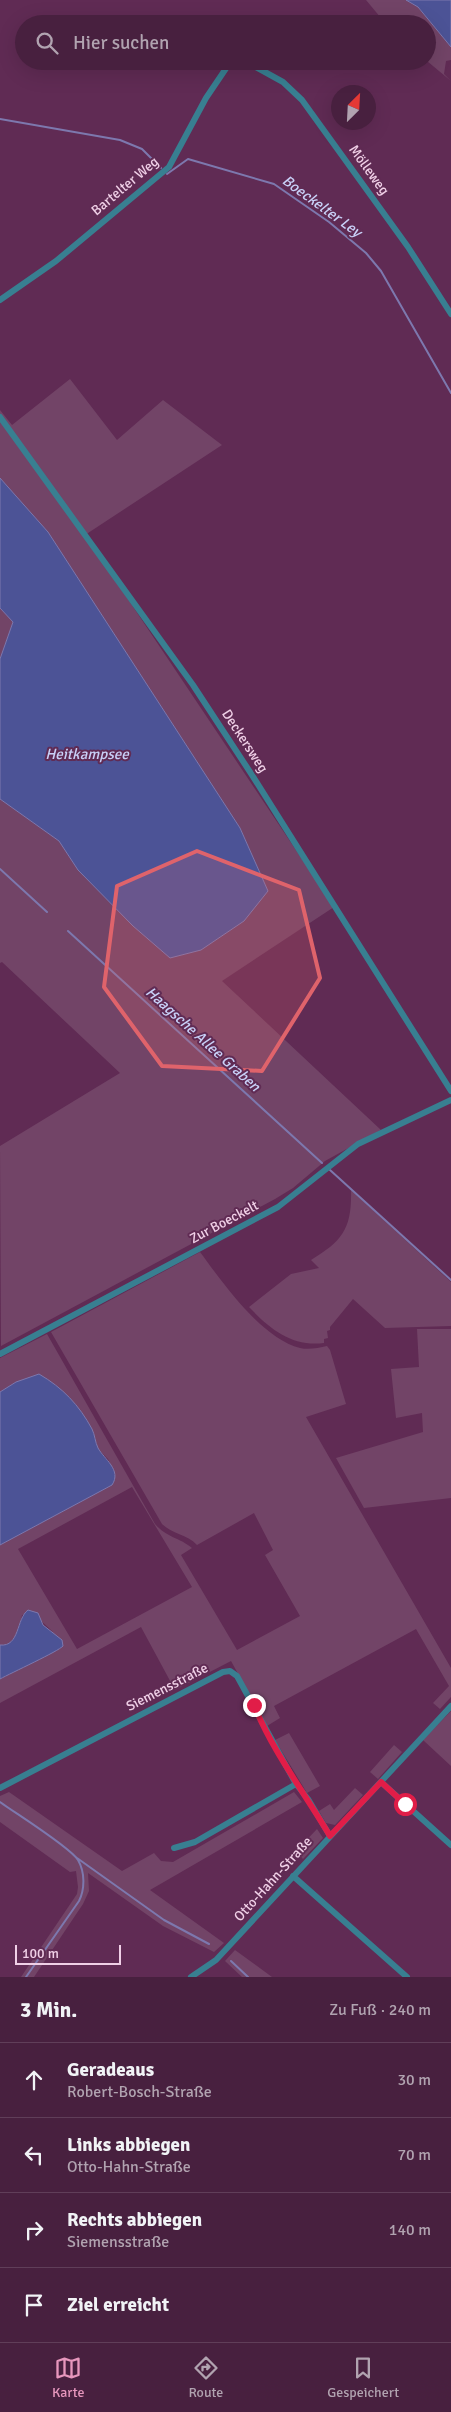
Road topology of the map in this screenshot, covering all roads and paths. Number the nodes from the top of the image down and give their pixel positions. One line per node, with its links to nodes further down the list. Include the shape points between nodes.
1 (225, 70): 3 (street, Bartelter Weg, via 169,167 56,261)
2 (262, 70): 4 (street, Mölleweg, via 283,82 302,100)
3 (0, 300)
4 (451, 314)
5 (0, 416): 6 (street, Deckersweg, via 198,693)
6 (451, 1091)
7 (451, 1100): 8 (street, Zur Boeckelt, via 358,1144 278,1207)
8 (0, 1354)
9 (451, 1706): 10 (street, Otto-Hahn-Straße)
10 (381, 1782): 13 (street, Otto-Hahn-Straße); 14 (street)
11 (296, 1784): 12 (street, Siemensstraße, via 236,1676 226,1671); 13 (street, Siemensstraße); 15 (street, via 194,1842)
12 (0, 1788)
13 (330, 1836): 16 (street, Otto-Hahn-Straße)
14 (451, 1845)
15 (174, 1848)
16 (293, 1876): 17 (street, Otto-Hahn-Straße, via 216,1960); 18 (street)
17 (191, 1977)
18 (407, 1977)

